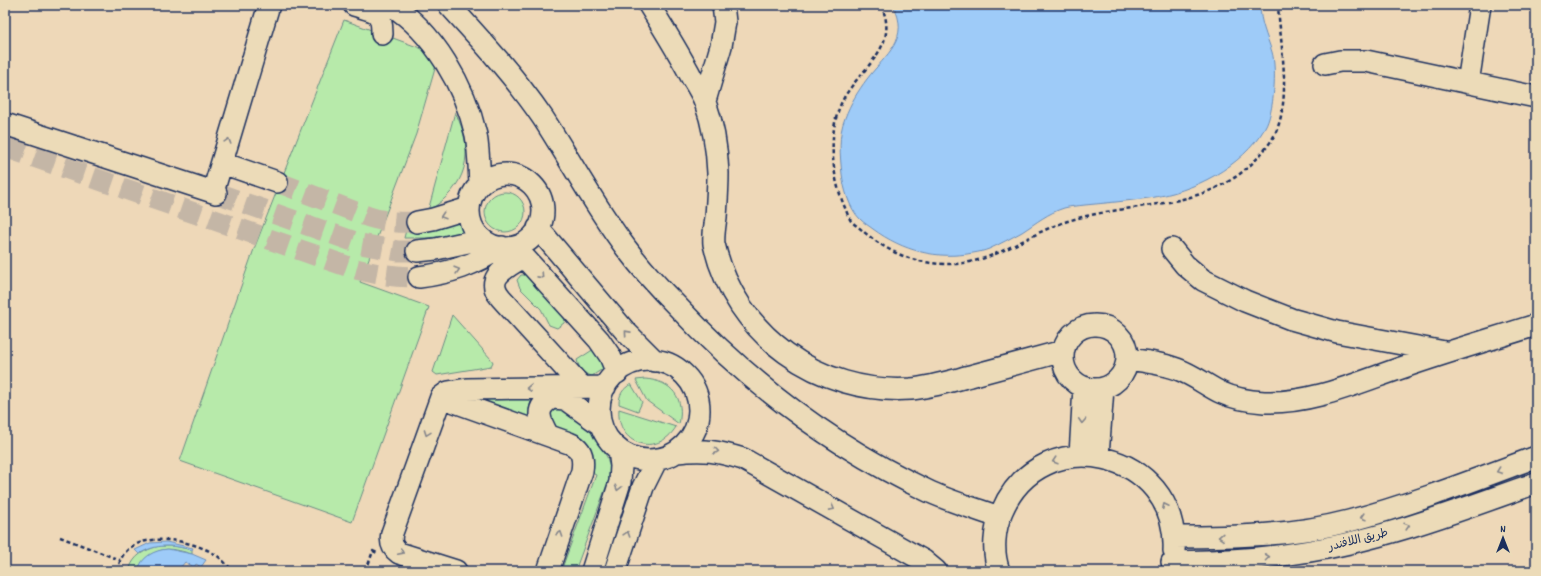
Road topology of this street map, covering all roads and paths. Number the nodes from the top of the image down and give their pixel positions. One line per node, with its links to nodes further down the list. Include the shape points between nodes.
1 (269, 5): 16 (street, one-way to 1)
2 (354, 5): 10 (street, via 375,11 379,15)
3 (391, 5): 18 (street, via 418,27 438,51 455,78 468,106 476,136)
4 (450, 5): 44 (street, via 497,58 543,118 626,248 704,335 785,405 831,438 880,467 932,493)
5 (648, 5): 14 (street)
6 (723, 5): 14 (street, via 725,22 721,46)
7 (881, 5): 8 (path, via 887,24 883,46 844,97 834,128 832,150 839,196 851,220 876,242 901,256 926,263 953,264 988,258 1060,224 1079,218 1170,203 1202,194 1231,181 1257,159 1272,140 1279,123 1284,93)
8 (1278, 5)
9 (1480, 5): 12 (street)
10 (382, 34)
11 (1325, 64): 12 (street, via 1366,61)
12 (1468, 83): 13 (street)
13 (1536, 97)
14 (705, 101): 28 (street, via 714,136 718,171 714,242 722,271 752,322 773,343 797,361 824,375 852,384 882,389 912,389 942,384)
15 (5, 124): 16 (street, via 215,193)
16 (222, 162): 17 (street)
17 (277, 182)
18 (480, 184): 19 (street); 21 (street, via 490,177 501,174 513,174 524,178 540,195 543,206)
19 (469, 208): 20 (street, one-way to 20); 22 (street, via 474,230)
20 (417, 222)
21 (538, 228): 24 (street, via 528,240); 31 (street, one-way to 21, via 625,331)
22 (482, 239): 24 (street, via 491,245); 25 (street)
23 (1172, 249): 29 (street, via 1185,266 1203,280 1245,301 1291,319 1337,332)
24 (513, 250): 26 (street, one-way to 24, via 463,268); 32 (street, one-way to 32, via 605,348); 33 (street, via 495,279 495,289)
25 (417, 251)
26 (419, 277)
27 (1536, 325): 29 (street)
28 (1063, 352): 30 (street, via 1068,340 1078,330 1090,326 1103,326 1111,329 1124,342); 34 (street, via 1063,363 1067,373 1074,381)
29 (1447, 352): 30 (street, via 1333,391 1285,402 1264,402 1223,394 1177,369 1153,362)
30 (1127, 359): 34 (street, via 1126,367 1117,381)
31 (655, 361): 32 (street, via 641,361 628,365); 39 (street, via 669,365 682,373 692,384 698,398 696,428)
32 (611, 380): 33 (street); 36 (street, via 601,399 599,412)
33 (582, 387): 35 (street, one-way to 35, via 467,389)
34 (1093, 387): 40 (street)
35 (440, 396): 37 (street); 51 (street, one-way to 51, via 391,542 399,552)
36 (602, 425): 37 (street, via 565,399 553,398 542,405 540,410 541,422); 38 (street, via 608,438)
37 (548, 435): 52 (street, one-way to 37, via 582,471 583,460 582,454 574,445)
38 (619, 450): 42 (street, via 644,460); 53 (street, one-way to 53, via 620,482)
39 (677, 452): 42 (street); 55 (street, one-way to 55, via 701,449 720,451 743,459 924,560)
40 (1089, 456): 44 (street, one-way to 44, via 1065,458 1036,469 1013,490); 46 (street, one-way to 40, via 1166,508 1150,484 1126,466 1112,460)
41 (1536, 457): 46 (street, طريق اللافندر, one-way to 46, via 1425,498 1348,521 1262,535)
42 (657, 459): 54 (street, one-way to 42, via 643,487)
43 (1536, 482): 48 (street, طريق اللافندر, one-way to 43, via 1256,559 1339,545 1464,508)
44 (999, 517): 56 (street, via 995,552)
45 (60, 537): 47 (path)
46 (1174, 537): 48 (street)
47 (120, 560): 49 (path); 50 (path, via 133,546 167,539 212,552)
48 (1171, 566)
49 (118, 571)
50 (232, 571)
51 (456, 571)
52 (548, 571)
53 (592, 571)
54 (615, 571)
55 (936, 571)
56 (999, 571)

